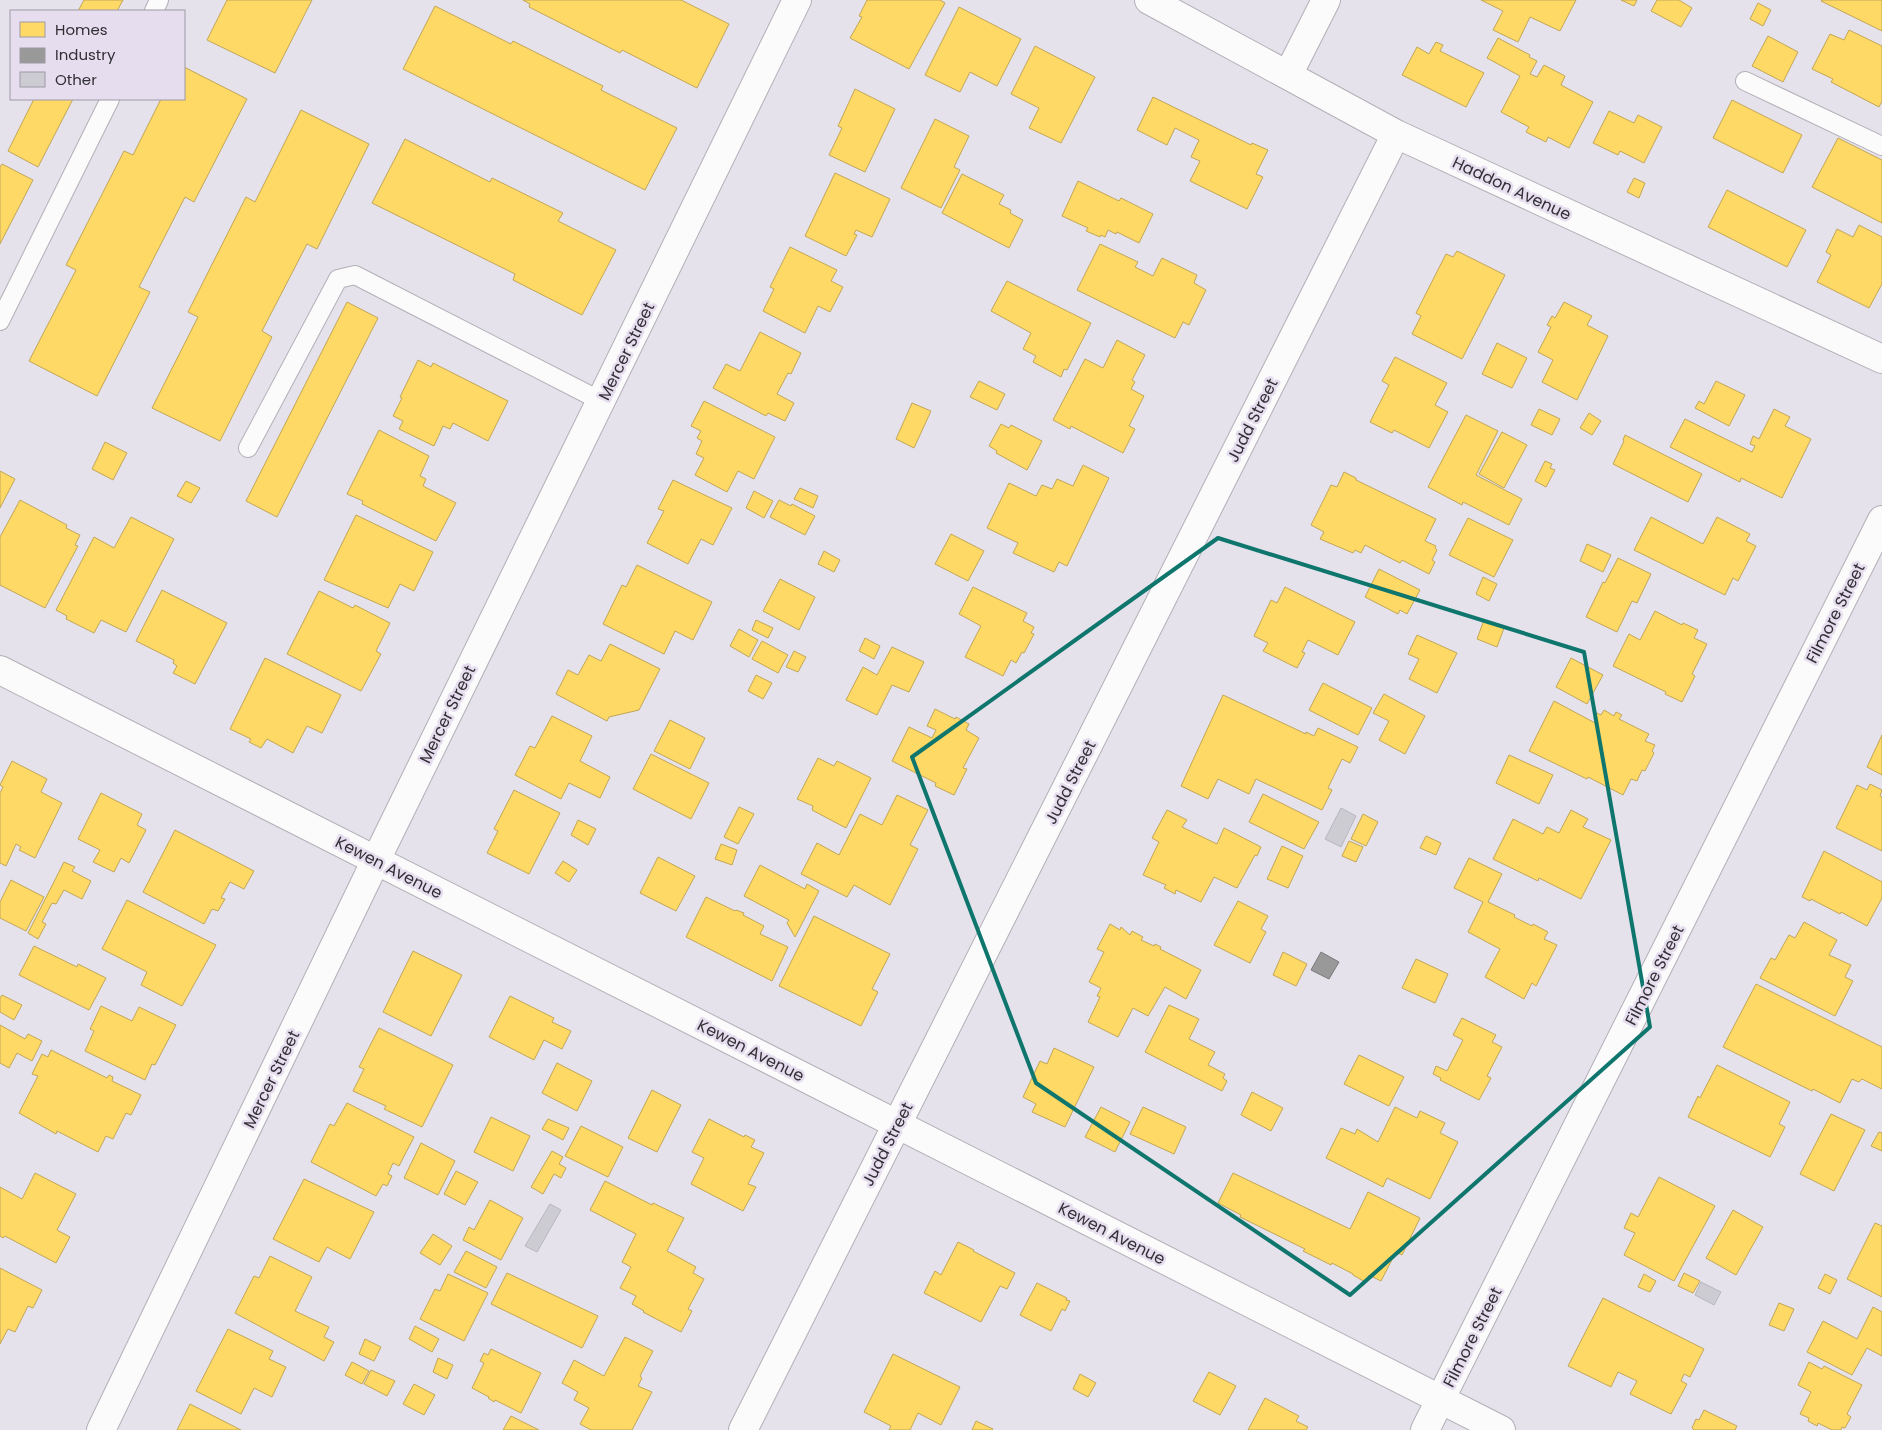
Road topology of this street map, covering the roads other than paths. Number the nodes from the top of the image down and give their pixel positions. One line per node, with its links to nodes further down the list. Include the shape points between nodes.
1 (797, 0): 11 (street, Mercer Street)
2 (1149, 0): 4 (street, Haddon Avenue)
3 (1326, 0): 4 (street)
4 (1288, 76): 7 (street, Haddon Avenue)
5 (1745, 81): 8 (lane)
6 (110, 100): 9 (lane)
7 (1396, 134): 10 (street, Haddon Avenue); 16 (street, Judd Street)
8 (1882, 146)
9 (0, 321)
10 (1882, 359)
11 (601, 401): 12 (lane, via 355,275 338,279); 15 (street, Mercer Street)
12 (248, 448)
13 (1882, 520): 17 (street, Filmore Street)
14 (0, 670): 15 (street, Kewen Avenue)
15 (376, 860): 16 (street, Kewen Avenue); 18 (street, Mercer Street)
16 (897, 1124): 17 (street, Kewen Avenue); 19 (street, Judd Street)
17 (1441, 1399): 20 (street, Filmore Street); 21 (street, Kewen Avenue)
18 (101, 1430)
19 (743, 1430)
20 (1425, 1430)
21 (1501, 1430)

